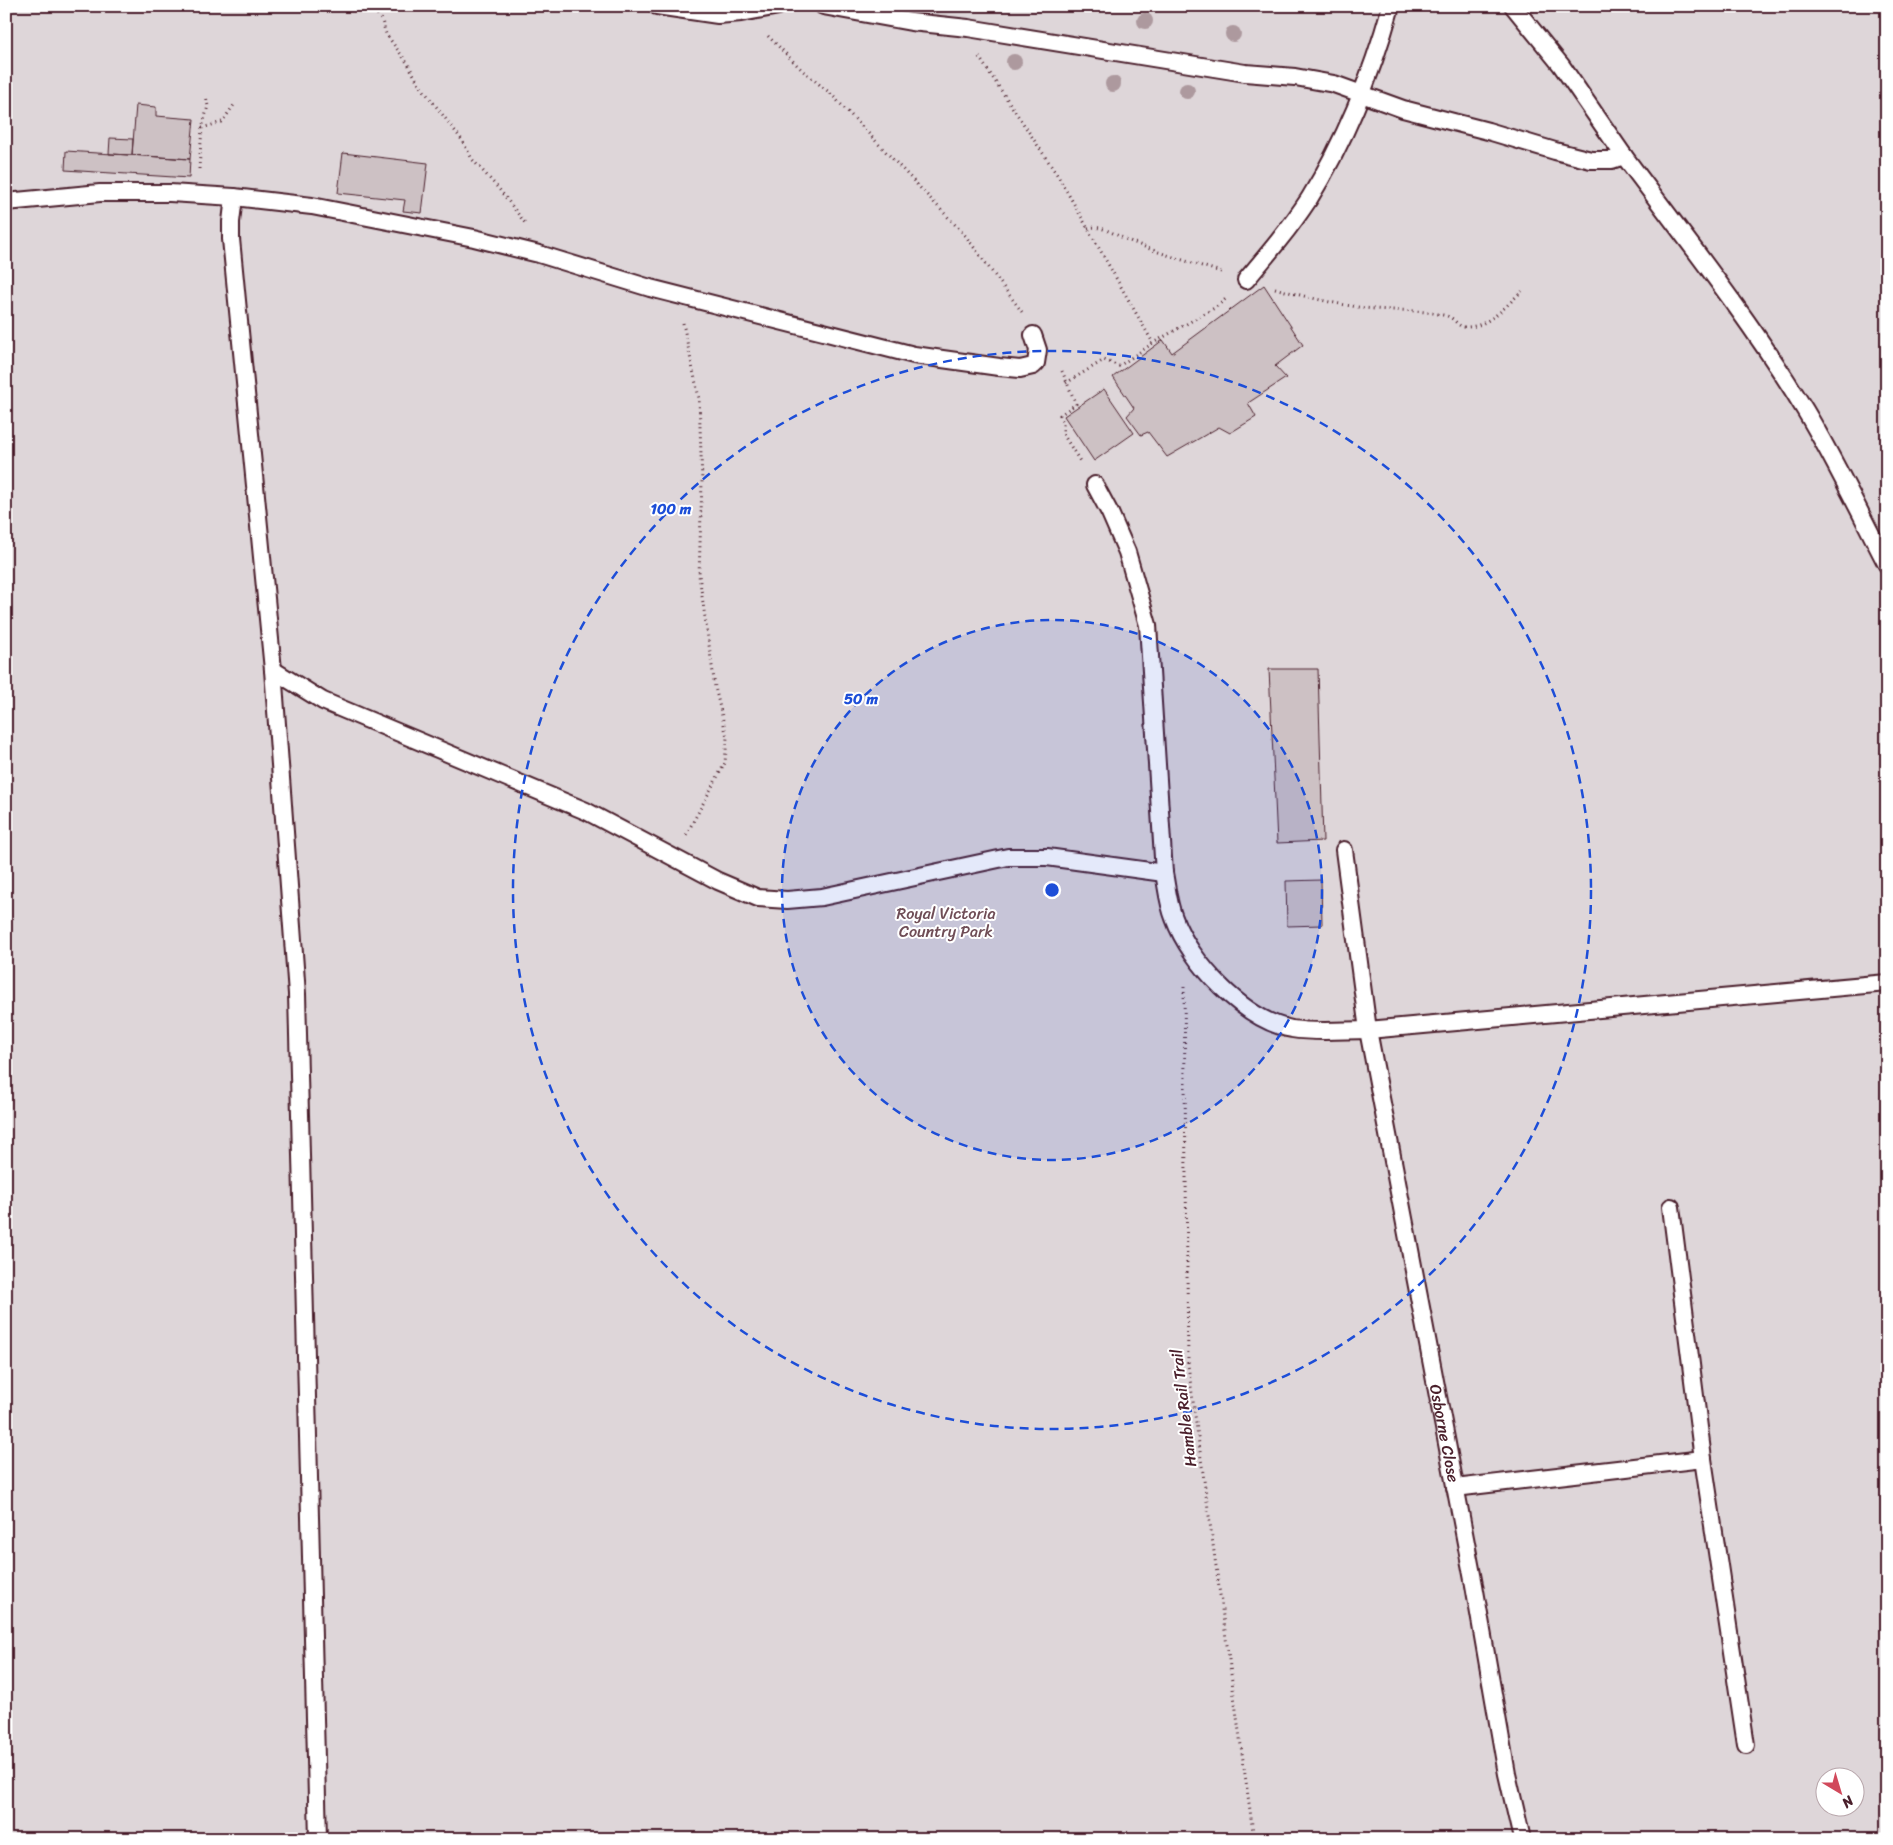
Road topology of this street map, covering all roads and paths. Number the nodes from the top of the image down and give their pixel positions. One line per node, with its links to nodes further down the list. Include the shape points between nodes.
1 (372, 6): 18 (path, via 418,84 462,140 472,159 524,221)
2 (657, 6): 7 (lane, via 718,15)
3 (779, 6): 7 (lane)
4 (823, 6): 8 (lane, via 911,22)
5 (1390, 6): 9 (lane)
6 (1513, 6): 13 (lane, via 1561,65)
7 (753, 11): 22 (path, via 761,31 830,93 964,234 1022,310)
8 (968, 28): 9 (lane, via 1244,73 1295,76); 17 (path, via 980,58 1058,176)
9 (1362, 94): 13 (lane, via 1403,109 1591,160 1612,160); 19 (lane, via 1309,198 1279,242)
10 (206, 96): 12 (path, via 208,106)
11 (234, 105): 12 (path, via 222,122)
12 (202, 128): 14 (path)
13 (1624, 156): 27 (lane, via 1781,372 1824,443)
14 (198, 194): 15 (lane); 16 (lane, via 100,193)
15 (234, 197): 18 (lane, via 312,206); 28 (lane, via 231,238)
16 (6, 202)
17 (1088, 228): 19 (path, via 1094,226 1156,252); 23 (path)
18 (539, 254): 21 (lane)
19 (1246, 280): 20 (path, via 1305,297 1367,308 1438,314 1450,317 1465,327 1492,318); 23 (path, via 1216,307)
20 (1522, 291)
21 (681, 295): 22 (lane, via 914,355 999,367 1020,369 1033,366 1038,350); 30 (path, via 681,315 699,398 702,482 698,576 715,687 727,737 725,764)
22 (1033, 336)
23 (1153, 343): 25 (path, via 1119,366 1104,360)
24 (1060, 365): 25 (path)
25 (1066, 383): 26 (path, via 1076,404 1060,415 1063,434)
26 (1095, 485): 31 (lane, via 1127,552 1148,626)
27 (1887, 565)
28 (273, 670): 30 (lane, via 323,700 586,812); 39 (lane, via 297,994)
29 (1344, 850): 34 (lane, Osborne Close)
30 (673, 858): 31 (lane, via 758,898 787,900 822,897 1008,857 1047,857)
31 (1164, 873): 32 (lane, via 1168,900)
32 (1184, 941): 34 (lane, via 1202,967 1226,992 1271,1022 1316,1031); 40 (path, Hamble Rail Trail, via 1188,1366)
33 (1887, 983): 34 (lane)
34 (1368, 1030): 37 (lane, Osborne Close)
35 (1671, 1207): 36 (lane)
36 (1703, 1459): 37 (lane); 38 (lane)
37 (1455, 1488): 41 (lane, Osborne Close)
38 (1746, 1745)
39 (318, 1839)
40 (1254, 1839)
41 (1522, 1839)

